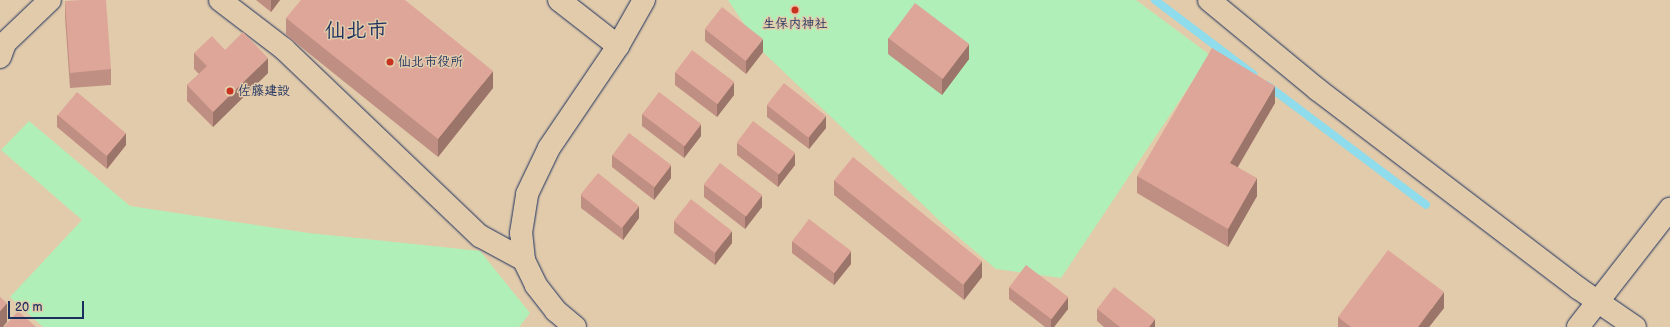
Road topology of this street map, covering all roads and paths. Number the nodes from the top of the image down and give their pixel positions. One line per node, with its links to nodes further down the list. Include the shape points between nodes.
1 (50, 0): 7 (street, via 5,43)
2 (220, 0): 9 (street, via 284,49 480,236)
3 (559, 0): 6 (street)
4 (644, 0): 6 (street)
5 (1209, 0): 10 (street, via 1318,90)
6 (618, 46): 9 (street, via 549,148 527,194 521,233)
7 (0, 57)
8 (1670, 208): 10 (street)
9 (524, 260): 11 (street, via 536,286 556,311)
10 (1597, 301): 12 (street); 13 (street)
11 (575, 327)
12 (1578, 327)
13 (1635, 327)

